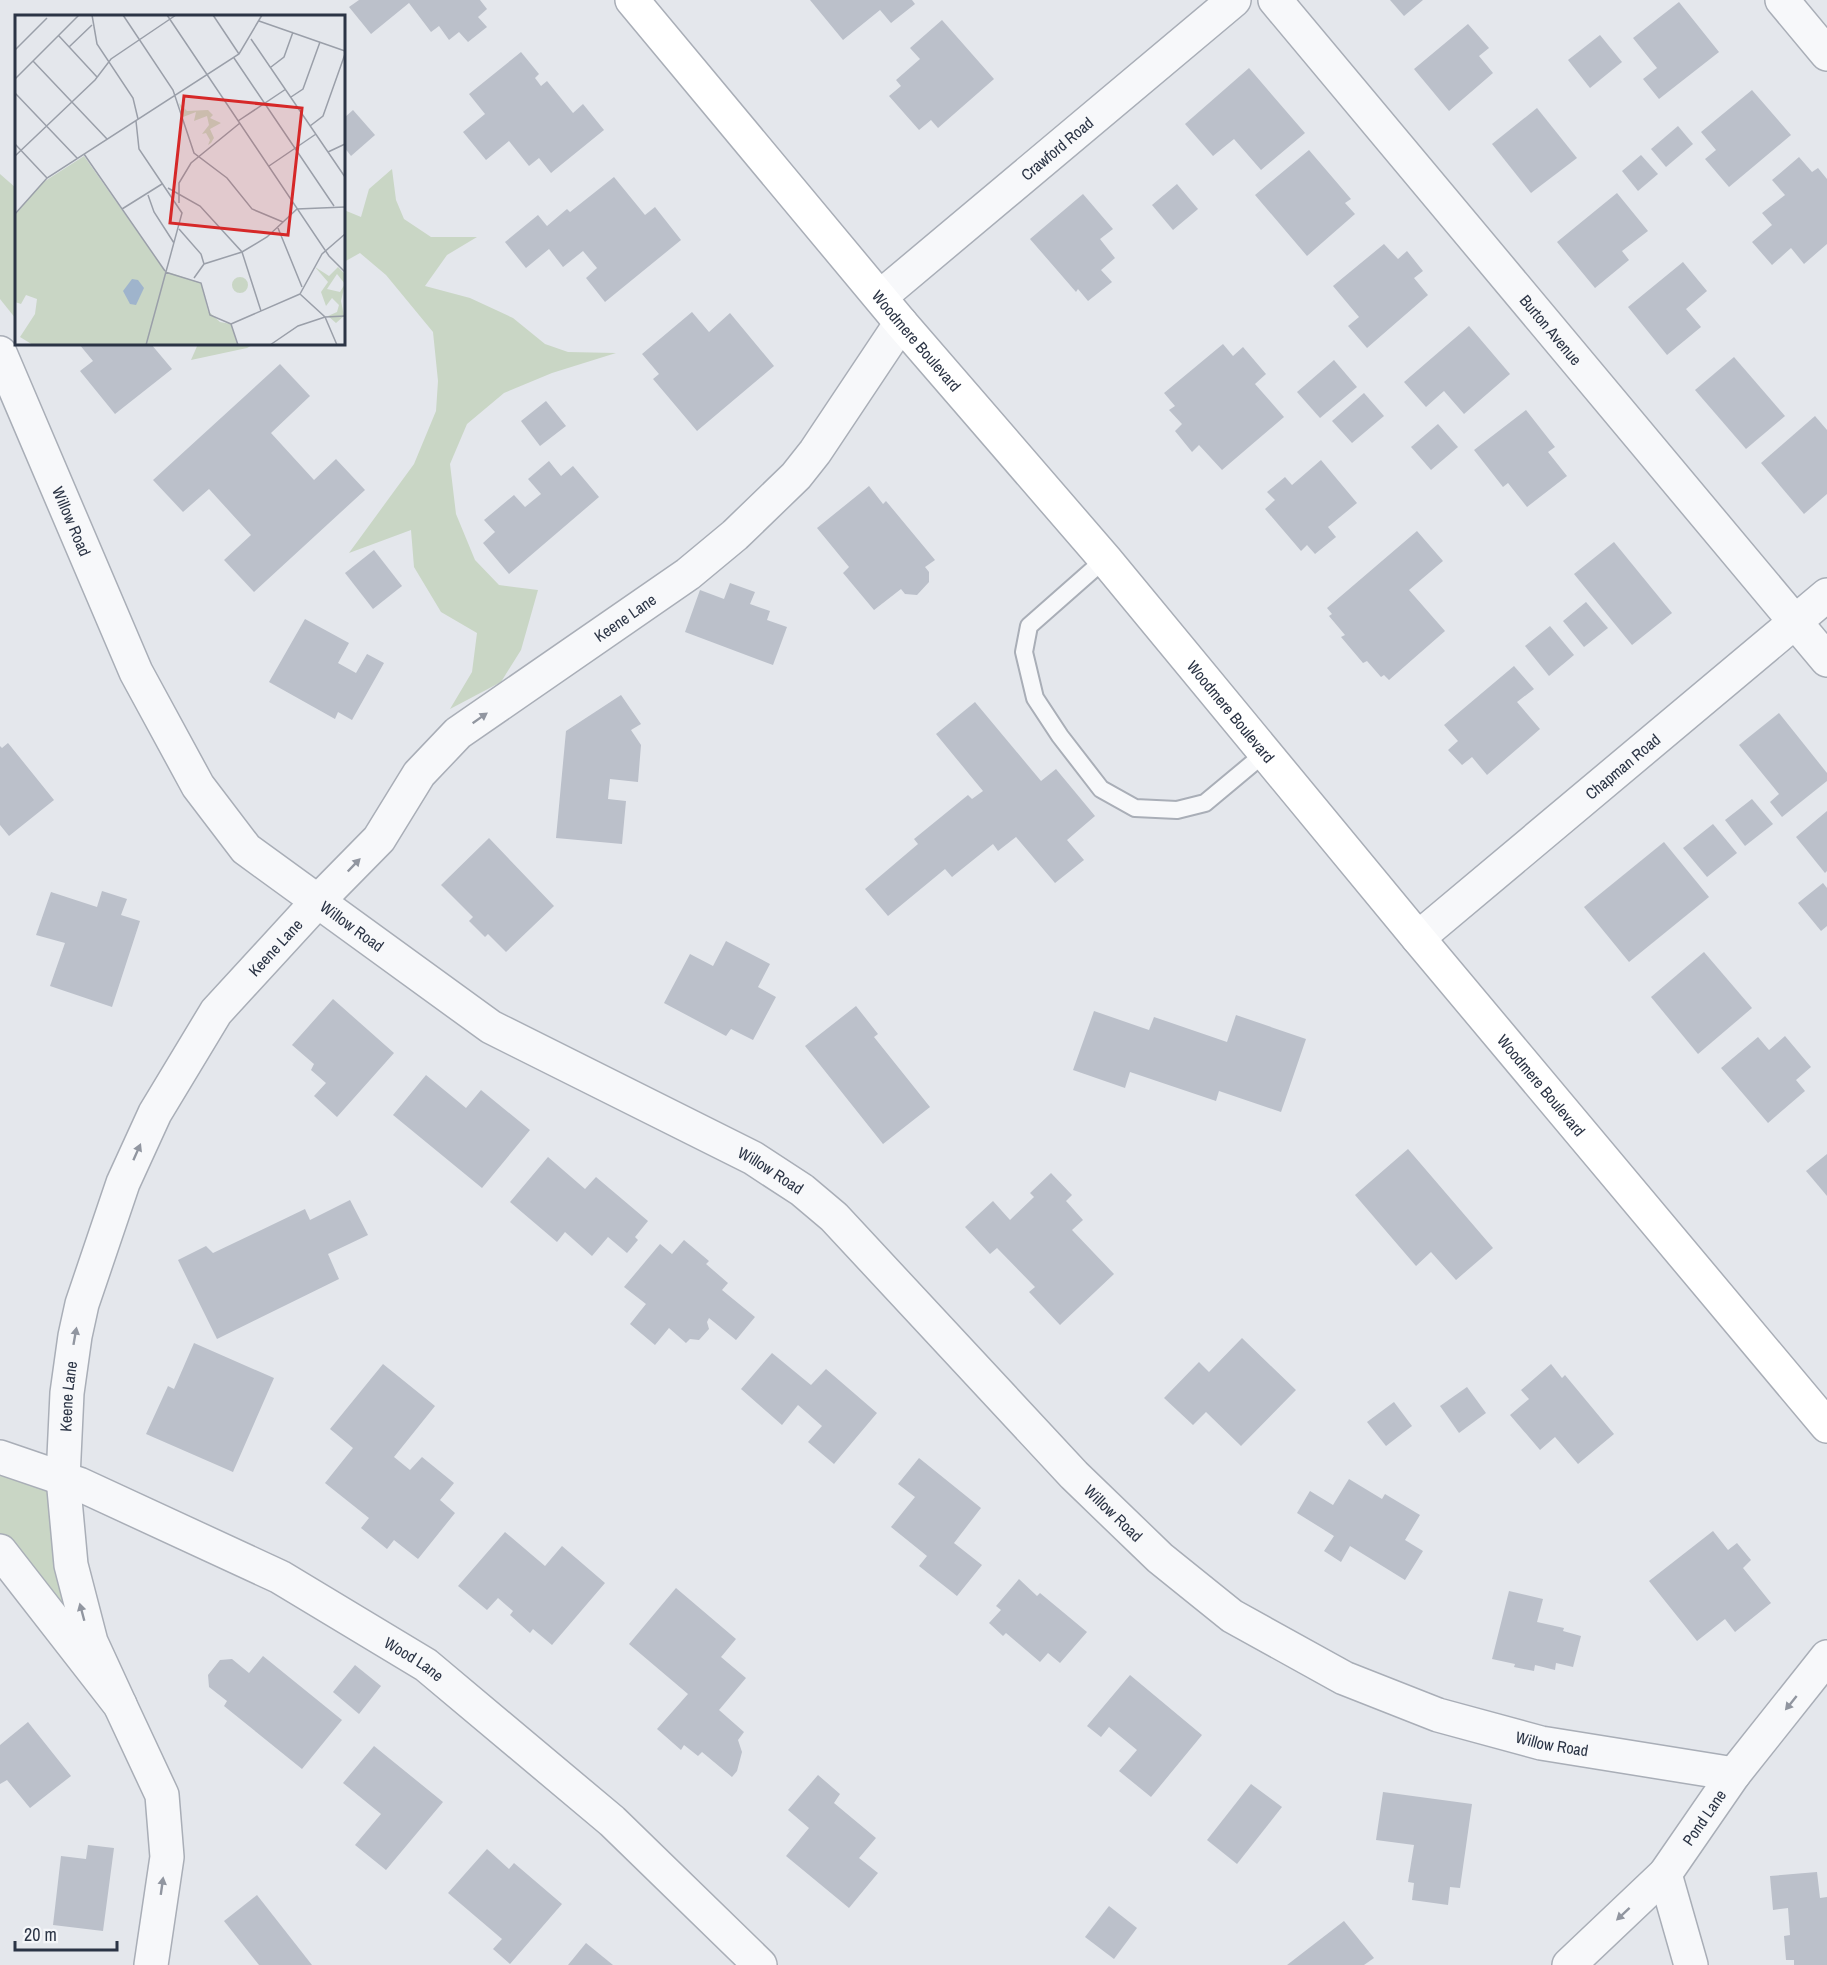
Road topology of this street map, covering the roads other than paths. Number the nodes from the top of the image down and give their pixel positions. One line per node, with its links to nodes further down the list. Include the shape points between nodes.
1 (632, 0): 6 (street, Woodmere Boulevard)
2 (1233, 0): 6 (street, Crawford Road)
3 (1275, 0): 11 (street, Burton Avenue)
4 (1782, 0): 5 (street)
5 (1827, 54)
6 (880, 297): 7 (street, Woodmere Boulevard)
7 (901, 323): 9 (street, Woodmere Boulevard); 14 (street, Keene Lane, one-way to 7, via 380,839 419,774 458,733 688,574 796,476)
8 (0, 353): 14 (street, Willow Road, via 136,672 198,786 246,849)
9 (1105, 559): 13 (street, Woodmere Boulevard); 13 (lane, via 1029,626 1024,652 1035,698 1101,789 1136,808 1177,810 1205,803)
10 (1827, 595): 11 (street, Chapman Road)
11 (1795, 621): 12 (street, Burton Avenue); 15 (street, Chapman Road)
12 (1827, 660)
13 (1265, 753): 15 (street, Woodmere Boulevard)
14 (317, 902): 18 (street, Keene Lane, one-way to 14, via 67,1393 75,1336 123,1183 155,1113 216,1012); 22 (street, Willow Road, via 491,1027 753,1158 802,1190 834,1216 1074,1475 1160,1558 1232,1616 1344,1678 1438,1715 1541,1743)
15 (1418, 938): 16 (street, Woodmere Boulevard)
16 (1827, 1426)
17 (0, 1457): 18 (street, Wood Lane)
18 (63, 1478): 21 (street, Keene Lane, one-way to 18, via 91,1642 82,1612 71,1565); 25 (street, Wood Lane, via 280,1577 426,1665 612,1821)
19 (0, 1551): 21 (street)
20 (1827, 1657): 22 (street, Pond Lane, one-way to 22)
21 (120, 1705): 24 (street, one-way to 21, via 167,1857 162,1795)
22 (1734, 1774): 23 (street, Pond Lane)
23 (1665, 1874): 26 (street, Pond Lane, one-way to 26); 27 (street)
24 (151, 1965)
25 (760, 1965)
26 (1569, 1965)
27 (1691, 1965)

